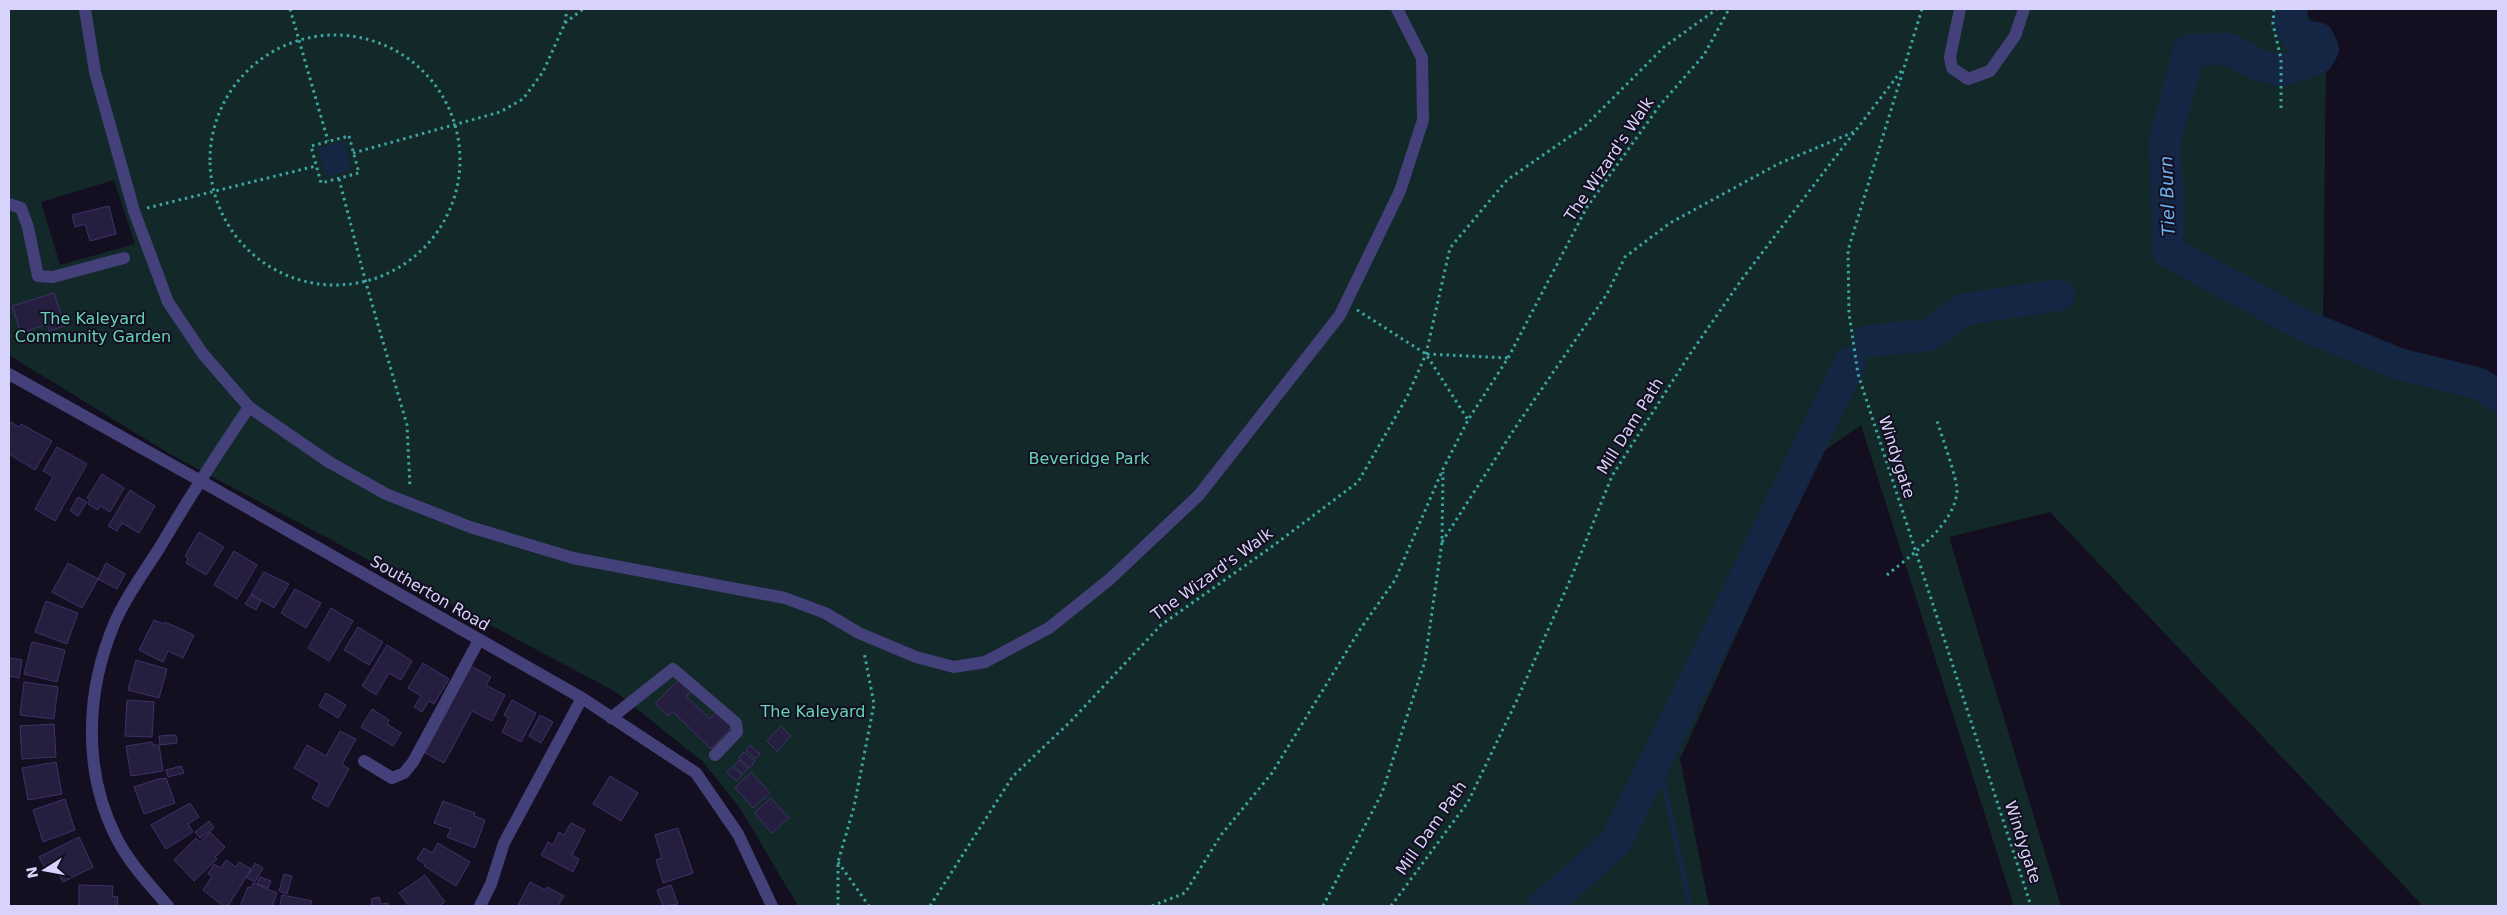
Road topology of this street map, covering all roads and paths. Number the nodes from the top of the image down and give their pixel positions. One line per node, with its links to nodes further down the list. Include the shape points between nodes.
1 (85, 9): 24 (street, via 95,72)
2 (290, 9): 13 (path)
3 (566, 9): 12 (path)
4 (583, 9): 12 (path)
5 (1397, 9): 27 (street, via 1422,58 1423,120 1400,191)
6 (1717, 9): 28 (path, The Wizard's Walk, via 1664,47 1585,126 1507,180 1450,248)
7 (1729, 9): 29 (path, The Wizard's Walk, via 1704,55 1660,105 1587,207)
8 (1922, 9): 14 (path, Windygate)
9 (1960, 9): 10 (street, via 1950,57 1952,68 1968,79 1990,71 2015,36)
10 (2024, 9)
11 (2274, 9): 15 (path, via 2273,24 2281,59)
12 (565, 23): 16 (path, via 543,72 523,99 500,112)
13 (298, 39): 16 (path, via 342,34 385,44 421,68 447,103); 18 (path); 22 (path, via 267,53 235,82 214,122 208,165)
14 (1902, 70): 17 (path, Mill Dam Path); 38 (path, Windygate, via 1848,250 1849,313 1858,374)
15 (2281, 108)
16 (454, 125): 19 (path); 26 (path, via 460,145 458,189 441,229 411,262)
17 (1855, 131): 37 (path, via 1778,164 1670,223 1625,257 1607,294); 55 (path, Mill Dam Path, via 1742,279 1612,476 1567,587 1468,802)
18 (328, 142): 19 (path, via 349,136); 20 (path, via 311,146)
19 (353, 153): 21 (path, via 359,173)
20 (316, 166): 21 (path, via 321,183); 22 (path)
21 (339, 178): 26 (path)
22 (214, 192): 24 (path); 26 (path, via 219,212 244,249 280,274 322,286)
23 (9, 204): 25 (street, via 21,208 38,276 53,277)
24 (134, 211): 31 (street, via 168,302 203,354)
25 (124, 258)
26 (366, 283): 36 (path, via 408,425)
27 (1346, 303): 28 (path); 40 (street, via 1340,316 1199,495 1110,579 1049,628 985,662 954,667 916,657)
28 (1426, 354): 29 (path); 32 (path); 52 (path, The Wizard's Walk, via 1407,397 1358,482 1161,625 1071,721 1013,776)
29 (1508, 358): 32 (path, The Wizard's Walk)
30 (9, 374): 35 (street, Southerton Road)
31 (249, 407): 35 (street); 36 (street, via 328,462)
32 (1468, 420): 34 (path, The Wizard's Walk)
33 (1937, 421): 38 (path, via 1957,491 1951,512 1934,535)
34 (1443, 469): 37 (path); 53 (path, The Wizard's Walk, via 1395,580 1361,628 1272,773 1221,835 1185,893)
35 (199, 480): 41 (street, Southerton Road); 47 (street, via 116,620 100,665 91,707 91,742 104,807 116,838 130,860)
36 (411, 504): 40 (street, via 470,527 572,558 785,598 825,613)
37 (1442, 542): 54 (path, via 1425,661 1386,783)
38 (1915, 551): 39 (path); 56 (path, Windygate)
39 (1887, 575)
40 (859, 633): 46 (path, via 874,704 854,807)
41 (479, 640): 42 (street, Southerton Road); 45 (street, via 404,773 392,778)
42 (582, 698): 43 (street, Southerton Road); 48 (street, via 504,843)
43 (611, 718): 44 (street, via 673,669 736,723 737,732); 49 (street, Southerton Road, via 696,774 738,834)
44 (715, 755)
45 (364, 761)
46 (838, 862): 50 (path); 51 (path)
47 (168, 906)
48 (480, 906)
49 (772, 906)
50 (838, 906)
51 (869, 906)
52 (930, 906)
53 (1152, 906)
54 (1323, 906)
55 (1391, 906)
56 (2031, 906)

